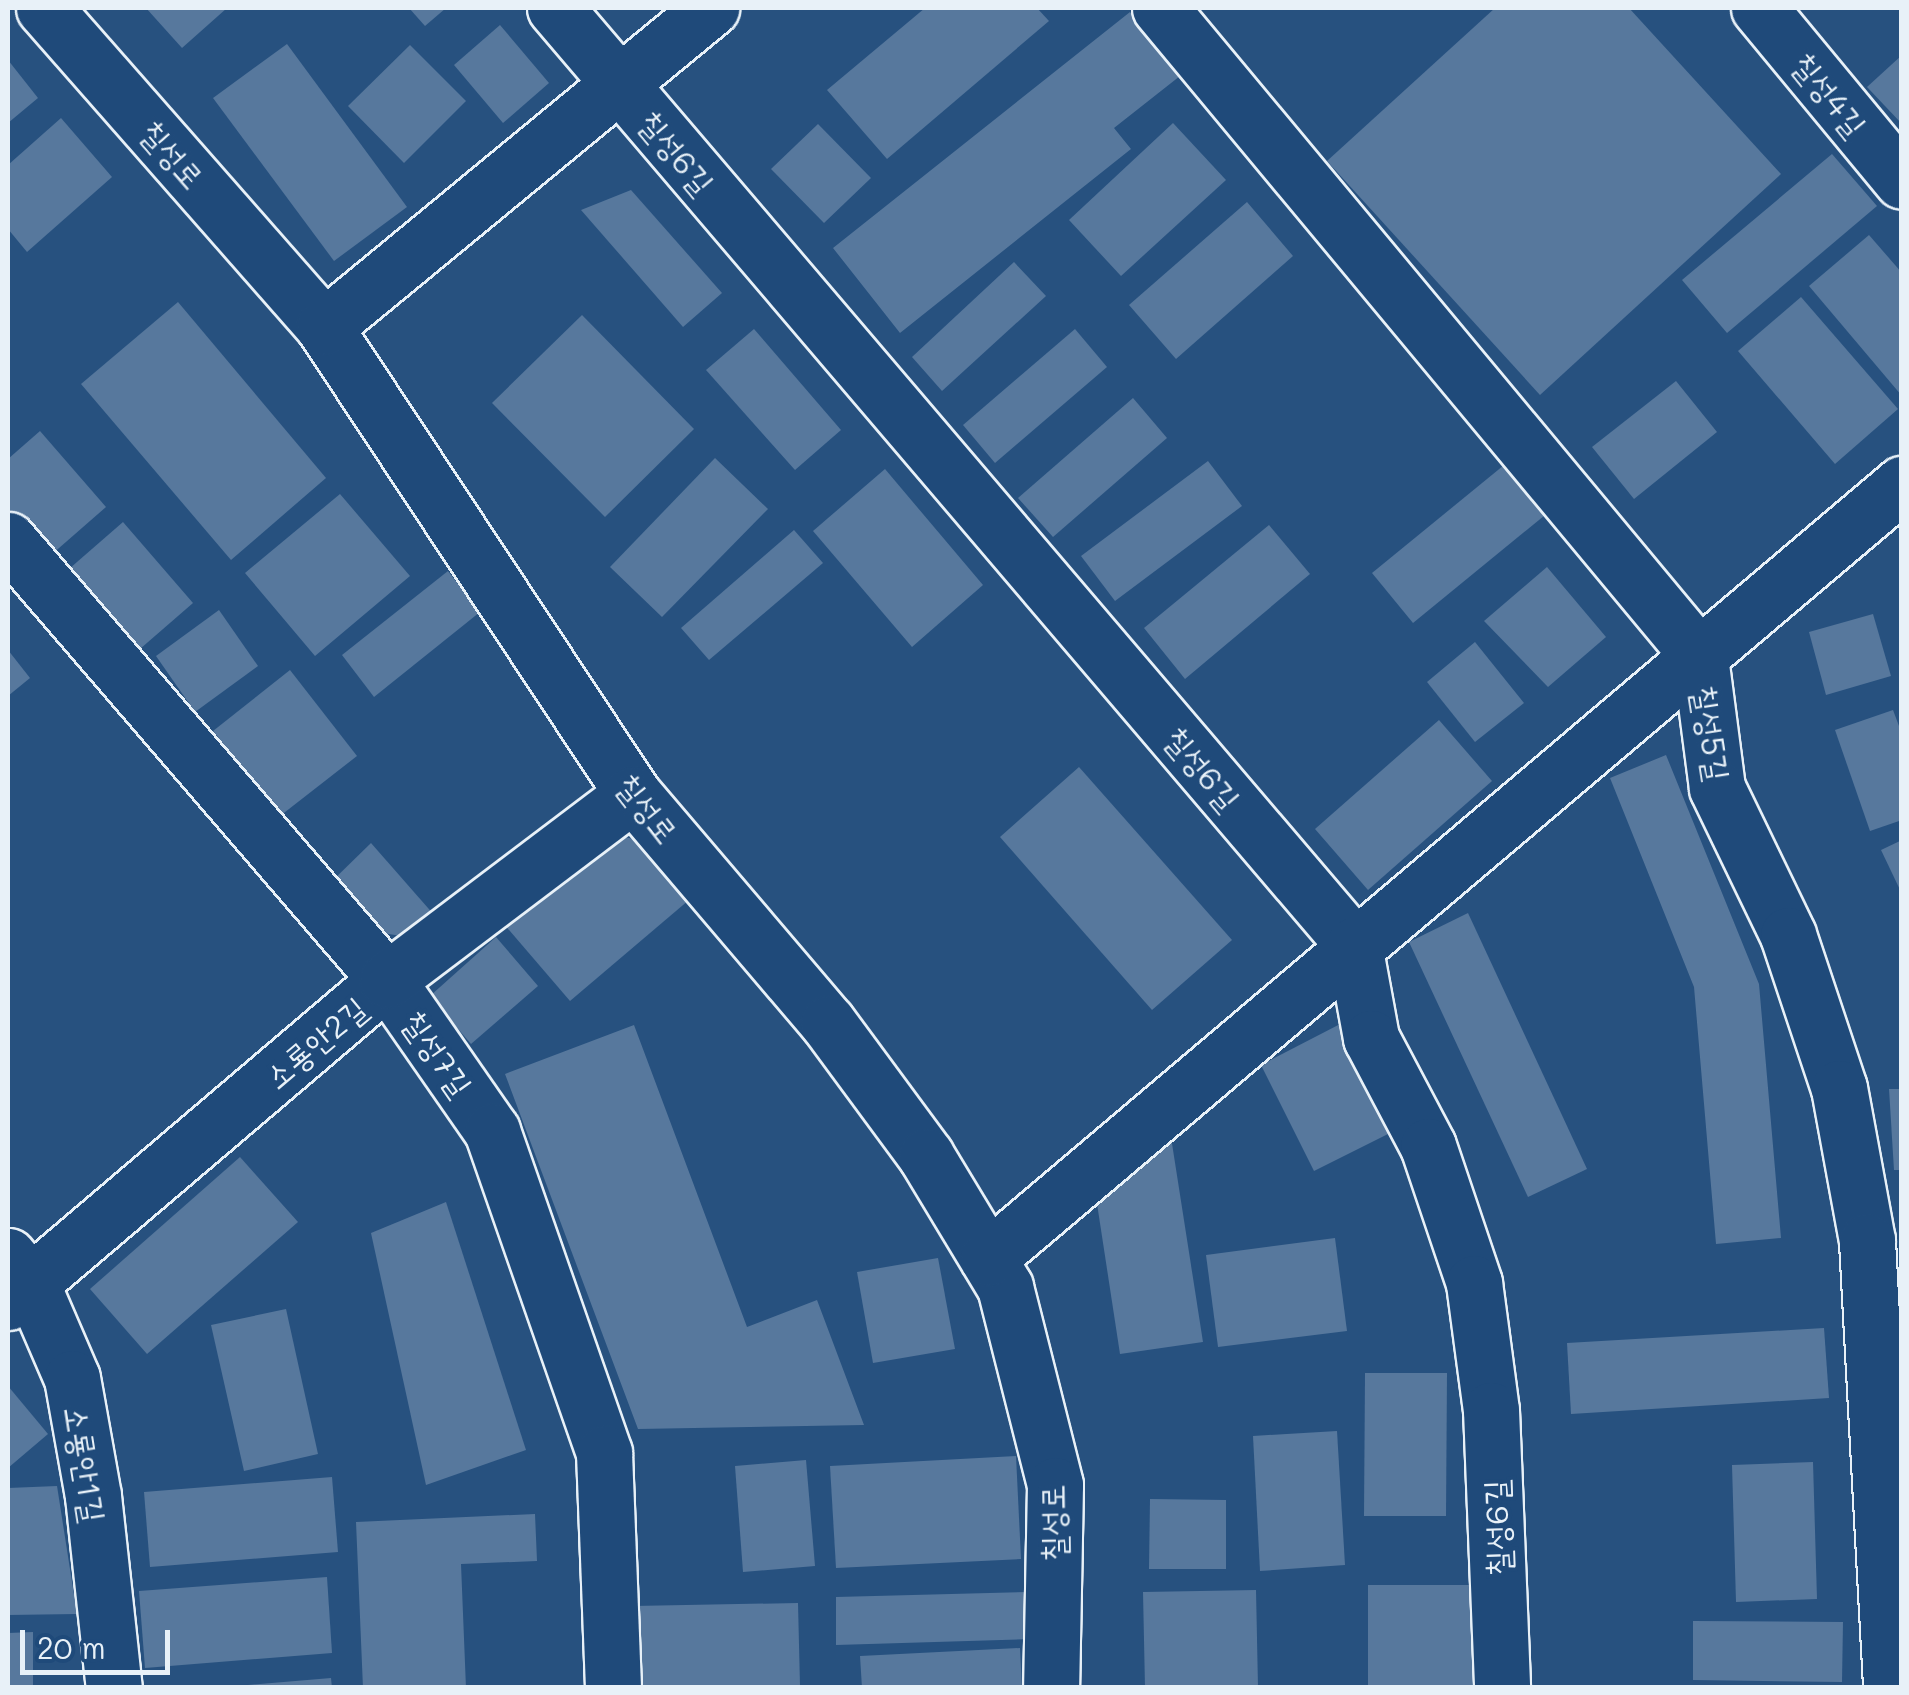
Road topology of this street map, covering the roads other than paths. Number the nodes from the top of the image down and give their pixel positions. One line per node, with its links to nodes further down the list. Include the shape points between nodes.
1 (44, 8): 8 (street, 칠성로)
2 (555, 8): 6 (street, 칠성6길)
3 (711, 8): 6 (street)
4 (1160, 8): 11 (street, 칠성5길)
5 (1759, 8): 7 (street, 칠성4길)
6 (621, 86): 8 (street); 13 (street, 칠성6길)
7 (1902, 181)
8 (324, 327): 12 (street, 칠성로)
9 (1902, 484): 11 (street)
10 (8, 540): 14 (street, 칠성7길)
11 (1700, 657): 13 (street); 21 (street, 칠성5길, via 1718,788 1788,935 1839,1088 1867,1241)
12 (633, 794): 14 (street, 소룡안2길); 15 (street, 칠성로, via 828,1023 926,1156)
13 (1354, 945): 15 (street); 20 (street, 칠성6길, via 1372,1038 1428,1146 1474,1283 1491,1410)
14 (388, 980): 16 (street, 소룡안2길); 18 (street, 칠성7길, via 492,1131 604,1453)
15 (988, 1258): 19 (street, 칠성로, via 1005,1287 1055,1484)
16 (15, 1281): 17 (street, 소룡안1길, via 72,1378)
17 (114, 1688)
18 (613, 1688)
19 (1051, 1688)
20 (1502, 1688)
21 (1891, 1688)

